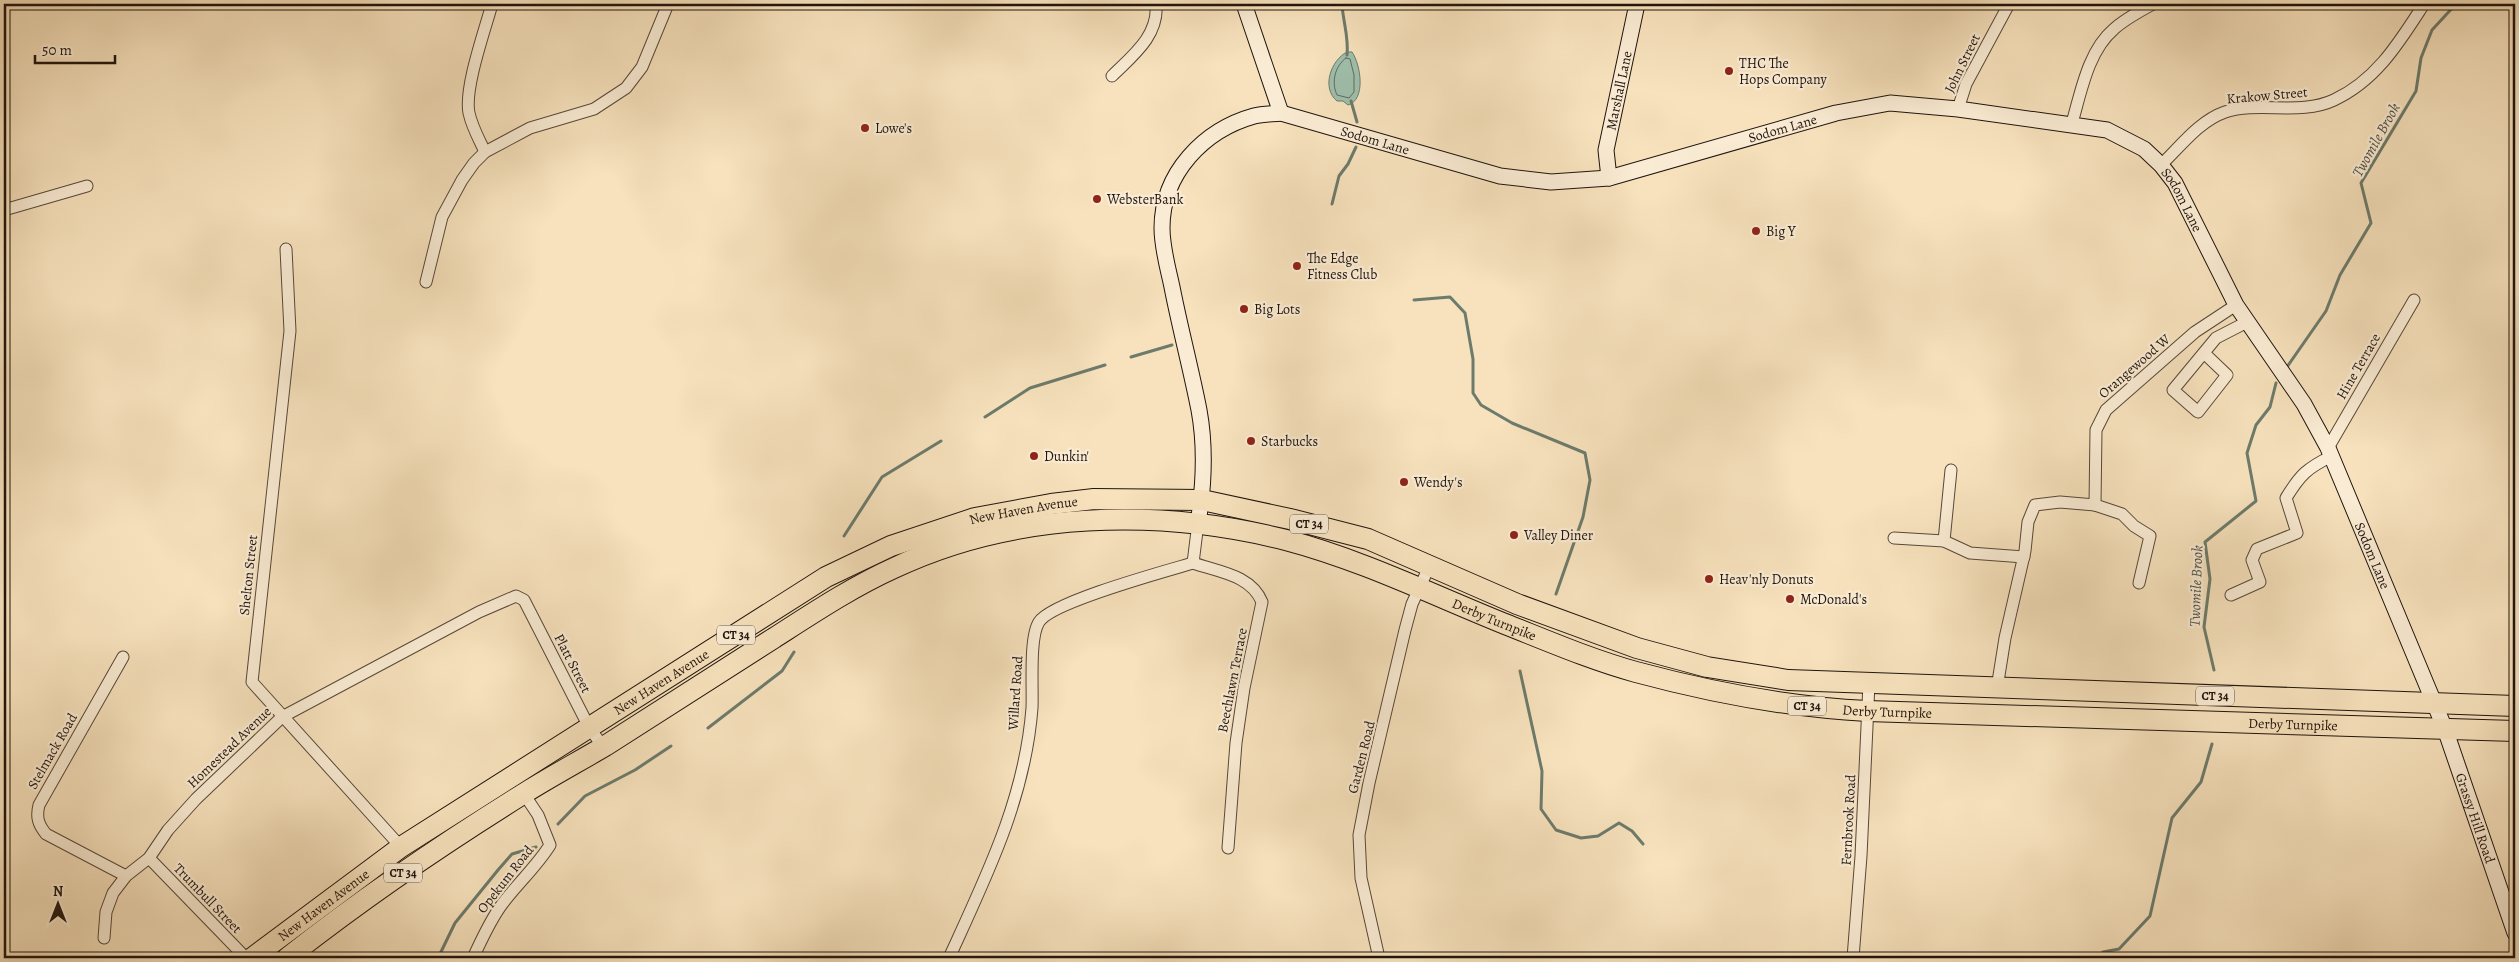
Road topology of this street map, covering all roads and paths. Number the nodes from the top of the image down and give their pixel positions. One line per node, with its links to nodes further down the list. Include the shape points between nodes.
1 (492, 4): 13 (street, via 472,82 469,110 473,128)
2 (668, 4): 13 (street, via 642,67 626,88 594,109 530,128)
3 (1156, 4): 9 (street, via 1148,37)
4 (1244, 4): 11 (street)
5 (1636, 4): 15 (street, Marshall Lane, via 1606,150)
6 (2009, 4): 10 (street, John Street, via 1966,84)
7 (2153, 4): 12 (street, via 2122,22 2105,39 2091,64)
8 (2424, 4): 14 (street, Krakow Street, via 2383,66 2343,95 2326,103 2300,108 2240,110 2218,116 2197,130)
9 (1112, 76)
10 (1958, 108): 12 (street, Sodom Lane); 15 (street, Sodom Lane, via 1890,103 1836,113)
11 (1281, 114): 15 (street, Sodom Lane, via 1500,176 1551,182); 26 (street, Sodom Lane, via 1255,116 1222,129 1203,142 1187,157 1175,176 1165,203 1164,250 1205,454)
12 (2072, 123): 14 (street, Sodom Lane, via 2107,130 2126,139)
13 (485, 152): 19 (street, via 462,180 442,217)
14 (2161, 166): 21 (street, Sodom Lane, via 2175,183)
15 (1609, 178)
16 (87, 186): 17 (street)
17 (4, 210)
18 (286, 250): 46 (street, Shelton Street, via 290,332 252,682)
19 (426, 282)
20 (2414, 300): 24 (street, Hine Terrace)
21 (2236, 305): 22 (street, Sodom Lane); 27 (street, Orangewood W, via 2195,332 2106,410 2096,430)
22 (2247, 322): 23 (street, via 2222,334); 24 (street, Sodom Lane, via 2304,404)
23 (2204, 353): 23 (street, via 2173,390 2198,412 2227,375)
24 (2330, 452): 36 (street, via 2298,478 2286,498 2297,533 2257,549 2252,560 2260,582); 42 (street, Sodom Lane)
25 (1951, 470): 30 (street)
26 (1202, 500): 28 (street, Sodom Lane); 33 (highway, Derby Turnpike / CT 34, via 1368,539); 47 (highway, New Haven Avenue / CT 34, via 1102,499 1051,504 975,518 899,543 826,577)
27 (2095, 505): 31 (street, via 2060,502 2034,505 2028,522); 34 (street, via 2122,514 2150,536)
28 (1198, 523): 32 (street); 35 (highway, Derby Turnpike / CT 34, via 1286,540 1358,563); 50 (highway, New Haven Avenue / CT 34, via 1131,519 1053,524 977,538 921,557 895,567 838,598)
29 (1894, 538): 30 (street)
30 (1944, 540): 31 (street, via 1970,553)
31 (2024, 558): 41 (street)
32 (1193, 563): 53 (street, Beechlawn Terrace, via 1245,580 1256,589 1262,602 1237,734); 62 (street, Willard Road, via 1080,600 1054,610 1039,622 1034,638 1032,709 1006,831)
33 (1421, 563): 35 (highway); 39 (highway, Derby Turnpike / CT 34, via 1516,604 1637,648 1706,667 1788,680)
34 (2140, 583)
35 (1411, 586): 44 (highway, Derby Turnpike / CT 34, via 1631,671 1701,688); 63 (street, Garden Road, via 1405,630 1359,835 1363,891)
36 (2231, 595)
37 (516, 596): 46 (street, Homestead Avenue, via 479,612); 47 (street, Platt Street, via 524,600)
38 (123, 657): 55 (street, Stelmack Road, via 39,805 37,815 39,826 46,834)
39 (1837, 681): 40 (highway, Derby Turnpike / CT 34); 44 (highway)
40 (1869, 683): 41 (highway, Derby Turnpike / CT 34); 45 (street, Fernbrook Road)
41 (1997, 688): 42 (highway, Derby Turnpike / CT 34)
42 (2433, 704): 43 (highway, Derby Turnpike / CT 34); 48 (street, Grassy Hill Road)
43 (2515, 706)
44 (1835, 709): 45 (highway, Derby Turnpike / CT 34)
45 (1867, 711): 48 (highway, Derby Turnpike / CT 34); 64 (street, Fernbrook Road, via 1862,856)
46 (282, 716): 52 (street, Shelton Street); 54 (street, Homestead Avenue, via 196,800 168,830)
47 (589, 727): 50 (street, Platt Street); 52 (highway, New Haven Avenue / CT 34)
48 (2445, 729): 49 (highway, Derby Turnpike / CT 34); 56 (street, Grassy Hill Road)
49 (2515, 731)
50 (603, 747): 51 (highway, New Haven Avenue / CT 34)
51 (524, 794): 60 (highway, New Haven Avenue / CT 34, via 343,914); 61 (street, Opekum Road, via 538,815 550,845 503,903)
52 (400, 847): 59 (highway, New Haven Avenue / CT 34)
53 (1228, 848)
54 (149, 858): 55 (street, Homestead Avenue); 58 (street, Trumbull Street)
55 (126, 876): 57 (street, Homestead Avenue, via 113,893 106,912)
56 (2515, 933)
57 (104, 938)
58 (246, 958)
59 (252, 958)
60 (287, 958)
61 (473, 958)
62 (949, 958)
63 (1379, 958)
64 (1853, 958)

